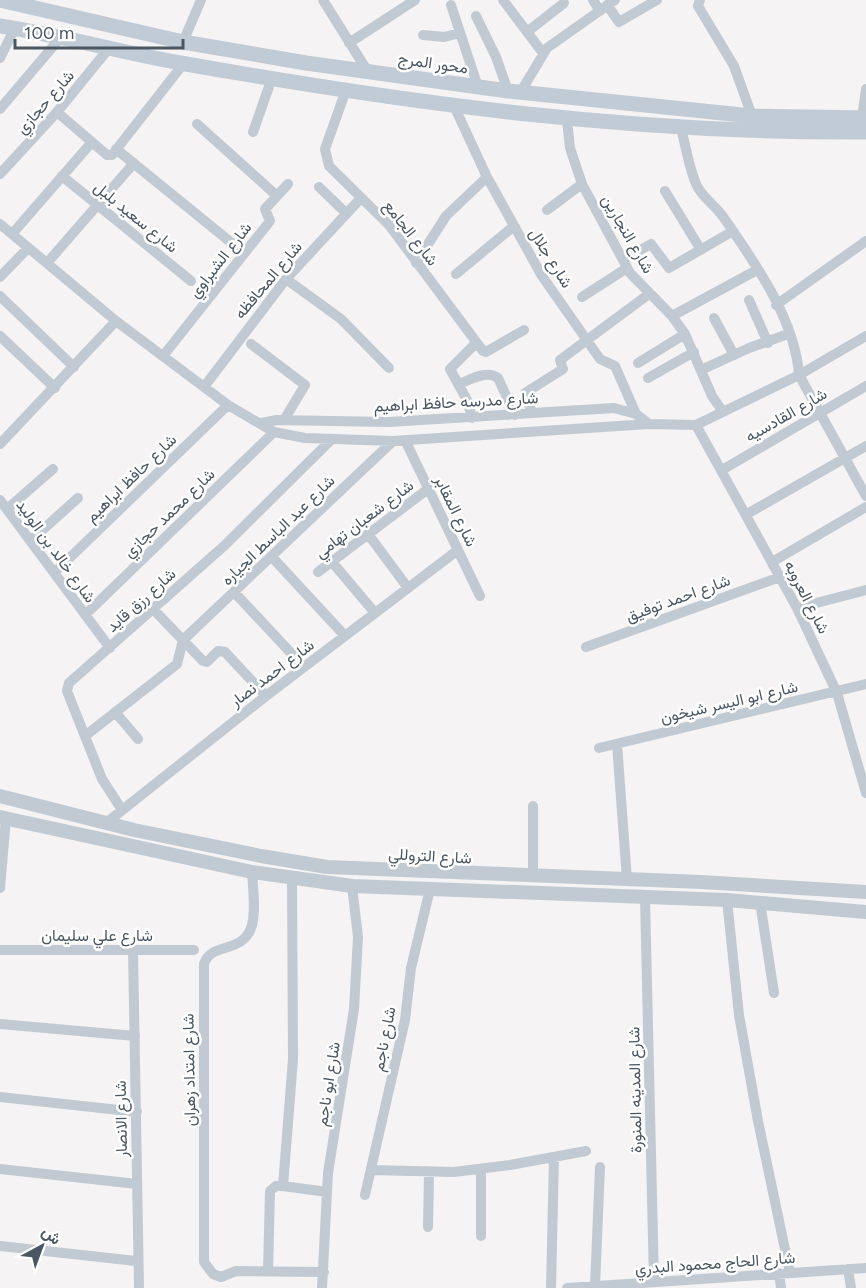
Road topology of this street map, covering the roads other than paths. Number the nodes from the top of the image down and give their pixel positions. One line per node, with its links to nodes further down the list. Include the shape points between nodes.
1 (0, 0): 9 (main road, محور المرج)
2 (201, 0): 19 (street)
3 (323, 0): 20 (street)
4 (415, 0): 20 (street)
5 (593, 0): 12 (street)
6 (657, 0): 12 (street, via 620,22)
7 (700, 0): 34 (street, via 698,6 739,76)
8 (506, 1): 15 (street)
9 (19, 2): 19 (main road, محور المرج)
10 (564, 3): 15 (street)
11 (452, 5): 16 (street)
12 (607, 5): 22 (street)
13 (476, 16): 30 (street)
14 (8, 27): 18 (main road, محور المرج); 23 (street)
15 (527, 32): 22 (street)
16 (460, 33): 17 (street, via 442,38); 27 (street)
17 (423, 35)
18 (61, 37): 21 (main road, محور المرج); 32 (street)
19 (183, 42): 25 (main road, محور المرج)
20 (349, 43): 25 (street)
21 (110, 48): 24 (main road, محور المرج); 33 (street, شارع حجازي)
22 (543, 53): 30 (street)
23 (0, 58)
24 (184, 63): 26 (main road, محور المرج); 42 (street)
25 (368, 72): 27 (main road, محور المرج)
26 (272, 78): 29 (main road, محور المرج); 40 (street)
27 (478, 87): 30 (main road, محور المرج)
28 (866, 89): 36 (street)
29 (346, 90): 31 (main road, محور المرج); 52 (street, شارع الجامع, via 325,149 326,158 335,173)
30 (514, 92): 34 (main road, محور المرج)
31 (454, 106): 35 (main road, محور المرج); 46 (street, شارع جلال)
32 (0, 109)
33 (57, 112): 41 (street); 44 (street, شارع حجازي)
34 (752, 116): 38 (main road, محور المرج)
35 (567, 120): 39 (main road, محور المرج); 48 (street, شارع النجارين, via 570,148)
36 (865, 123): 38 (main road, محور المرج)
37 (197, 124): 51 (street)
38 (842, 125): 39 (main road, محور المرج, via 770,133)
39 (681, 128): 58 (street, via 696,184)
40 (253, 132)
41 (92, 142): 42 (street, via 107,155); 45 (street)
42 (116, 149): 43 (street)
43 (134, 163): 53 (street); 63 (street)
44 (0, 174)
45 (62, 176): 53 (street, شارع سعيد بلبل); 59 (street)
46 (487, 177): 57 (street, شارع جلال); 65 (street, via 446,216)
47 (288, 184): 51 (street, شارع الشبراوي)
48 (582, 184): 54 (street); 66 (street, شارع النجارين)
49 (319, 187): 55 (street)
50 (665, 192): 62 (street)
51 (277, 196): 63 (street, شارع الشبراوي, via 265,209 270,220)
52 (361, 198): 55 (street, شارع المحافظه); 65 (street, شارع الجامع, via 388,225)
53 (97, 205): 64 (street); 71 (street, شارع سعيد بلبل)
54 (548, 210)
55 (346, 213): 70 (street, شارع المحافظه)
56 (0, 224): 59 (street, شارع مدرسه حافظ ابراهيم)
57 (514, 226): 68 (street); 85 (street, شارع جلال, via 542,276)
58 (733, 231): 62 (street); 67 (street)
59 (12, 234): 61 (street, شارع مدرسه حافظ ابراهيم)
60 (866, 241): 76 (street)
61 (28, 248): 64 (street, شارع مدرسه حافظ ابراهيم); 69 (street)
62 (701, 250): 66 (street, via 669,268 651,244)
63 (244, 253): 91 (street, شارع الشبراوي)
64 (47, 263): 79 (street, شارع مدرسه حافظ ابراهيم)
65 (416, 263): 86 (street, شارع الجامع)
66 (626, 263): 72 (street, شارع النجارين); 74 (street)
67 (757, 270): 76 (street); 77 (street)
68 (456, 274)
69 (0, 277)
70 (286, 279): 94 (street, via 341,319); 100 (street, شارع المحافظه)
71 (191, 280)
72 (649, 294): 77 (street, شارع النجارين); 85 (street)
73 (0, 296): 93 (street)
74 (582, 297)
75 (748, 300): 87 (street)
76 (776, 305): 82 (street)
77 (672, 316): 81 (street, شارع النجارين)
78 (714, 318): 90 (street)
79 (116, 321): 91 (street, شارع مدرسه حافظ ابراهيم); 93 (street)
80 (524, 330): 86 (street, via 486,351)
81 (685, 334): 89 (street, شارع النجارين); 92 (street)
82 (788, 334): 87 (street); 96 (street)
83 (0, 336): 101 (street)
84 (866, 336): 96 (street)
85 (588, 339): 104 (street, via 560,360 563,369 525,393); 106 (street, شارع جلال, via 600,359 615,366)
86 (476, 343): 98 (street, via 451,367)
87 (768, 343): 90 (street)
88 (251, 344): 109 (street, via 304,385)
89 (694, 352): 95 (street, شارع النجارين); 97 (street)
90 (734, 355): 95 (street)
91 (163, 356): 100 (street, شارع مدرسه حافظ ابراهيم)
92 (638, 363)
93 (74, 367): 101 (street)
94 (389, 368)
95 (701, 370): 103 (street, شارع النجارين)
96 (799, 375): 103 (street); 105 (street)
97 (648, 378)
98 (459, 384): 107 (street, via 493,374); 108 (street)
99 (866, 386): 105 (street, شارع القادسيه)
100 (204, 387): 102 (street, شارع مدرسه حافظ ابراهيم)
101 (55, 388): 117 (street)
102 (228, 405): 110 (street, شارع مدرسه حافظ ابراهيم); 135 (street, شارع حافظ ابراهيم)
103 (723, 412): 112 (street)
104 (532, 413): 106 (street, شارع مدرسه حافظ ابراهيم, via 614,408); 107 (street, شارع مدرسه حافظ ابراهيم)
105 (820, 413): 119 (street); 121 (street, شارع القادسيه)
106 (636, 414): 111 (street, شارع مدرسه حافظ ابراهيم)
107 (515, 415): 108 (street, شارع مدرسه حافظ ابراهيم)
108 (472, 418): 109 (street, شارع مدرسه حافظ ابراهيم, via 389,422)
109 (284, 420): 110 (street, شارع مدرسه حافظ ابراهيم)
110 (261, 423): 113 (street, شارع مدرسه حافظ ابراهيم)
111 (649, 424): 112 (street, شارع مدرسه حافظ ابراهيم); 115 (street, شارع مدرسه حافظ ابراهيم)
112 (696, 425): 121 (street, شارع العروبه)
113 (274, 432): 114 (street, شارع مدرسه حافظ ابراهيم); 144 (street, شارع محمد حجازي)
114 (332, 439): 116 (street, شارع مدرسه حافظ ابراهيم); 142 (street, شارع رزق قايد, via 224,546)
115 (405, 440): 116 (street, شارع مدرسه حافظ ابراهيم); 122 (street, شارع المقابر)
116 (393, 441): 131 (street, شارع عبد الباسط الجياره)
117 (0, 444)
118 (866, 446): 119 (street)
119 (845, 458): 123 (street); 127 (street)
120 (52, 469): 126 (street)
121 (722, 470): 127 (street, شارع العروبه)
122 (428, 489): 128 (street, شارع شعبان تهامي); 130 (street, شارع المقابر)
123 (866, 496)
124 (78, 498): 129 (street)
125 (866, 507): 133 (street)
126 (4, 509): 129 (street, شارع خالد بن الوليد)
127 (747, 514): 133 (street, شارع العروبه)
128 (368, 534): 132 (street, شارع شعبان تهامي); 137 (street)
129 (30, 541): 135 (street, شارع خالد بن الوليد)
130 (458, 550): 137 (street, شارع احمد نصار); 140 (street, شارع المقابر)
131 (272, 557): 139 (street, شارع عبد الباسط الجياره); 145 (street)
132 (332, 562): 134 (street, شارع شعبان تهامي); 143 (street)
133 (772, 562): 136 (street, شارع العروبه)
134 (318, 572)
135 (54, 573): 144 (street, شارع خالد بن الوليد)
136 (780, 577): 141 (street, شارع العروبه); 147 (street, شارع احمد توفيق)
137 (408, 588): 143 (street, شارع احمد نصار)
138 (866, 590): 141 (street)
139 (234, 592): 146 (street, شارع عبد الباسط الجياره); 149 (street)
140 (480, 596)
141 (796, 608): 151 (street, شارع العروبه)
142 (153, 609): 146 (street); 148 (street, شارع رزق قايد)
143 (375, 614): 145 (street, شارع احمد نصار)
144 (85, 615): 148 (street, شارع خالد بن الوليد)
145 (345, 636): 149 (street, شارع احمد نصار)
146 (183, 640): 152 (street, via 205,662 218,651 225,652); 153 (street, via 177,664)
147 (586, 647)
148 (110, 648): 154 (street, شارع رزق قايد, via 67,687)
149 (304, 667): 152 (street, شارع احمد نصار)
150 (866, 684): 151 (street, شارع ابو اليسر شيخون)
151 (837, 693): 156 (street, شارع ابو اليسر شيخون); 158 (street, شارع العروبه)
152 (266, 696): 162 (street, شارع احمد نصار)
153 (115, 712): 154 (street); 155 (street)
154 (85, 736): 162 (street, شارع رزق قايد, via 107,790)
155 (138, 739)
156 (617, 744): 157 (street, شارع ابو اليسر شيخون); 168 (street)
157 (599, 748)
158 (861, 756): 159 (street, شارع العروبه)
159 (866, 793)
160 (0, 796): 164 (street, شارع التروللي)
161 (533, 806): 166 (street)
162 (122, 810): 164 (street, شارع احمد نصار)
163 (3, 818): 165 (street, شارع التروللي); 170 (street)
164 (106, 823): 166 (street, شارع التروللي, via 327,867)
165 (252, 872): 167 (street, شارع التروللي); 205 (street, شارع امتداد زهران, via 253,918 249,931 235,946 208,956 203,968 204,1262 213,1274)
166 (533, 877): 168 (street, شارع التروللي)
167 (292, 879): 169 (street, شارع التروللي); 193 (street, via 294,1059)
168 (627, 880): 172 (street, شارع التروللي)
169 (352, 886): 171 (street, شارع التروللي); 194 (street, شارع ابو ناجم, via 358,937 354,1009)
170 (0, 888)
171 (430, 889): 173 (street, شارع التروللي); 190 (street, شارع ناجم)
172 (866, 892)
173 (645, 898): 174 (street, شارع التروللي); 207 (street, شارع المدينه المنورة)
174 (727, 900): 175 (street, شارع التروللي); 204 (street, via 741,1026)
175 (760, 902): 176 (street, شارع التروللي); 180 (street)
176 (866, 912)
177 (0, 950): 178 (street, شارع علي سليمان)
178 (133, 950): 179 (street, شارع علي سليمان); 182 (street, شارع الانصار)
179 (194, 950)
180 (774, 993)
181 (0, 1024): 182 (street)
182 (135, 1036): 184 (street, شارع الانصار)
183 (0, 1097): 184 (street)
184 (137, 1112): 192 (street, شارع الانصار)
185 (586, 1151): 186 (street)
186 (554, 1157): 189 (street); 212 (street)
187 (600, 1167): 208 (street)
188 (0, 1169): 192 (street)
189 (480, 1169): 191 (street); 197 (street)
190 (371, 1170): 191 (street); 195 (street, شارع ناجم)
191 (429, 1173): 196 (street)
192 (137, 1184): 199 (street, شارع الانصار)
193 (283, 1186): 194 (street); 202 (street, via 272,1188 269,1194)
194 (327, 1192): 203 (street, شارع ابو ناجم)
195 (365, 1195)
196 (428, 1227)
197 (481, 1236)
198 (0, 1246): 199 (street)
199 (136, 1261): 209 (street, شارع الانصار)
200 (866, 1268): 201 (street, شارع الحاج محمود البدري)
201 (849, 1269): 204 (street, شارع الحاج محمود البدري); 215 (street)
202 (268, 1271): 203 (street); 205 (street, via 236,1271)
203 (324, 1272): 211 (street, شارع ابو ناجم)
204 (784, 1273): 206 (street, شارع الحاج محمود البدري); 214 (street)
205 (229, 1275): 210 (street)
206 (712, 1283): 207 (street, شارع الحاج محمود البدري)
207 (648, 1284): 208 (street, شارع الحاج محمود البدري)
208 (588, 1287): 213 (street, شارع الحاج محمود البدري)
209 (139, 1288)
210 (228, 1288)
211 (322, 1288)
212 (551, 1288)
213 (567, 1288)
214 (781, 1288)
215 (851, 1288)

